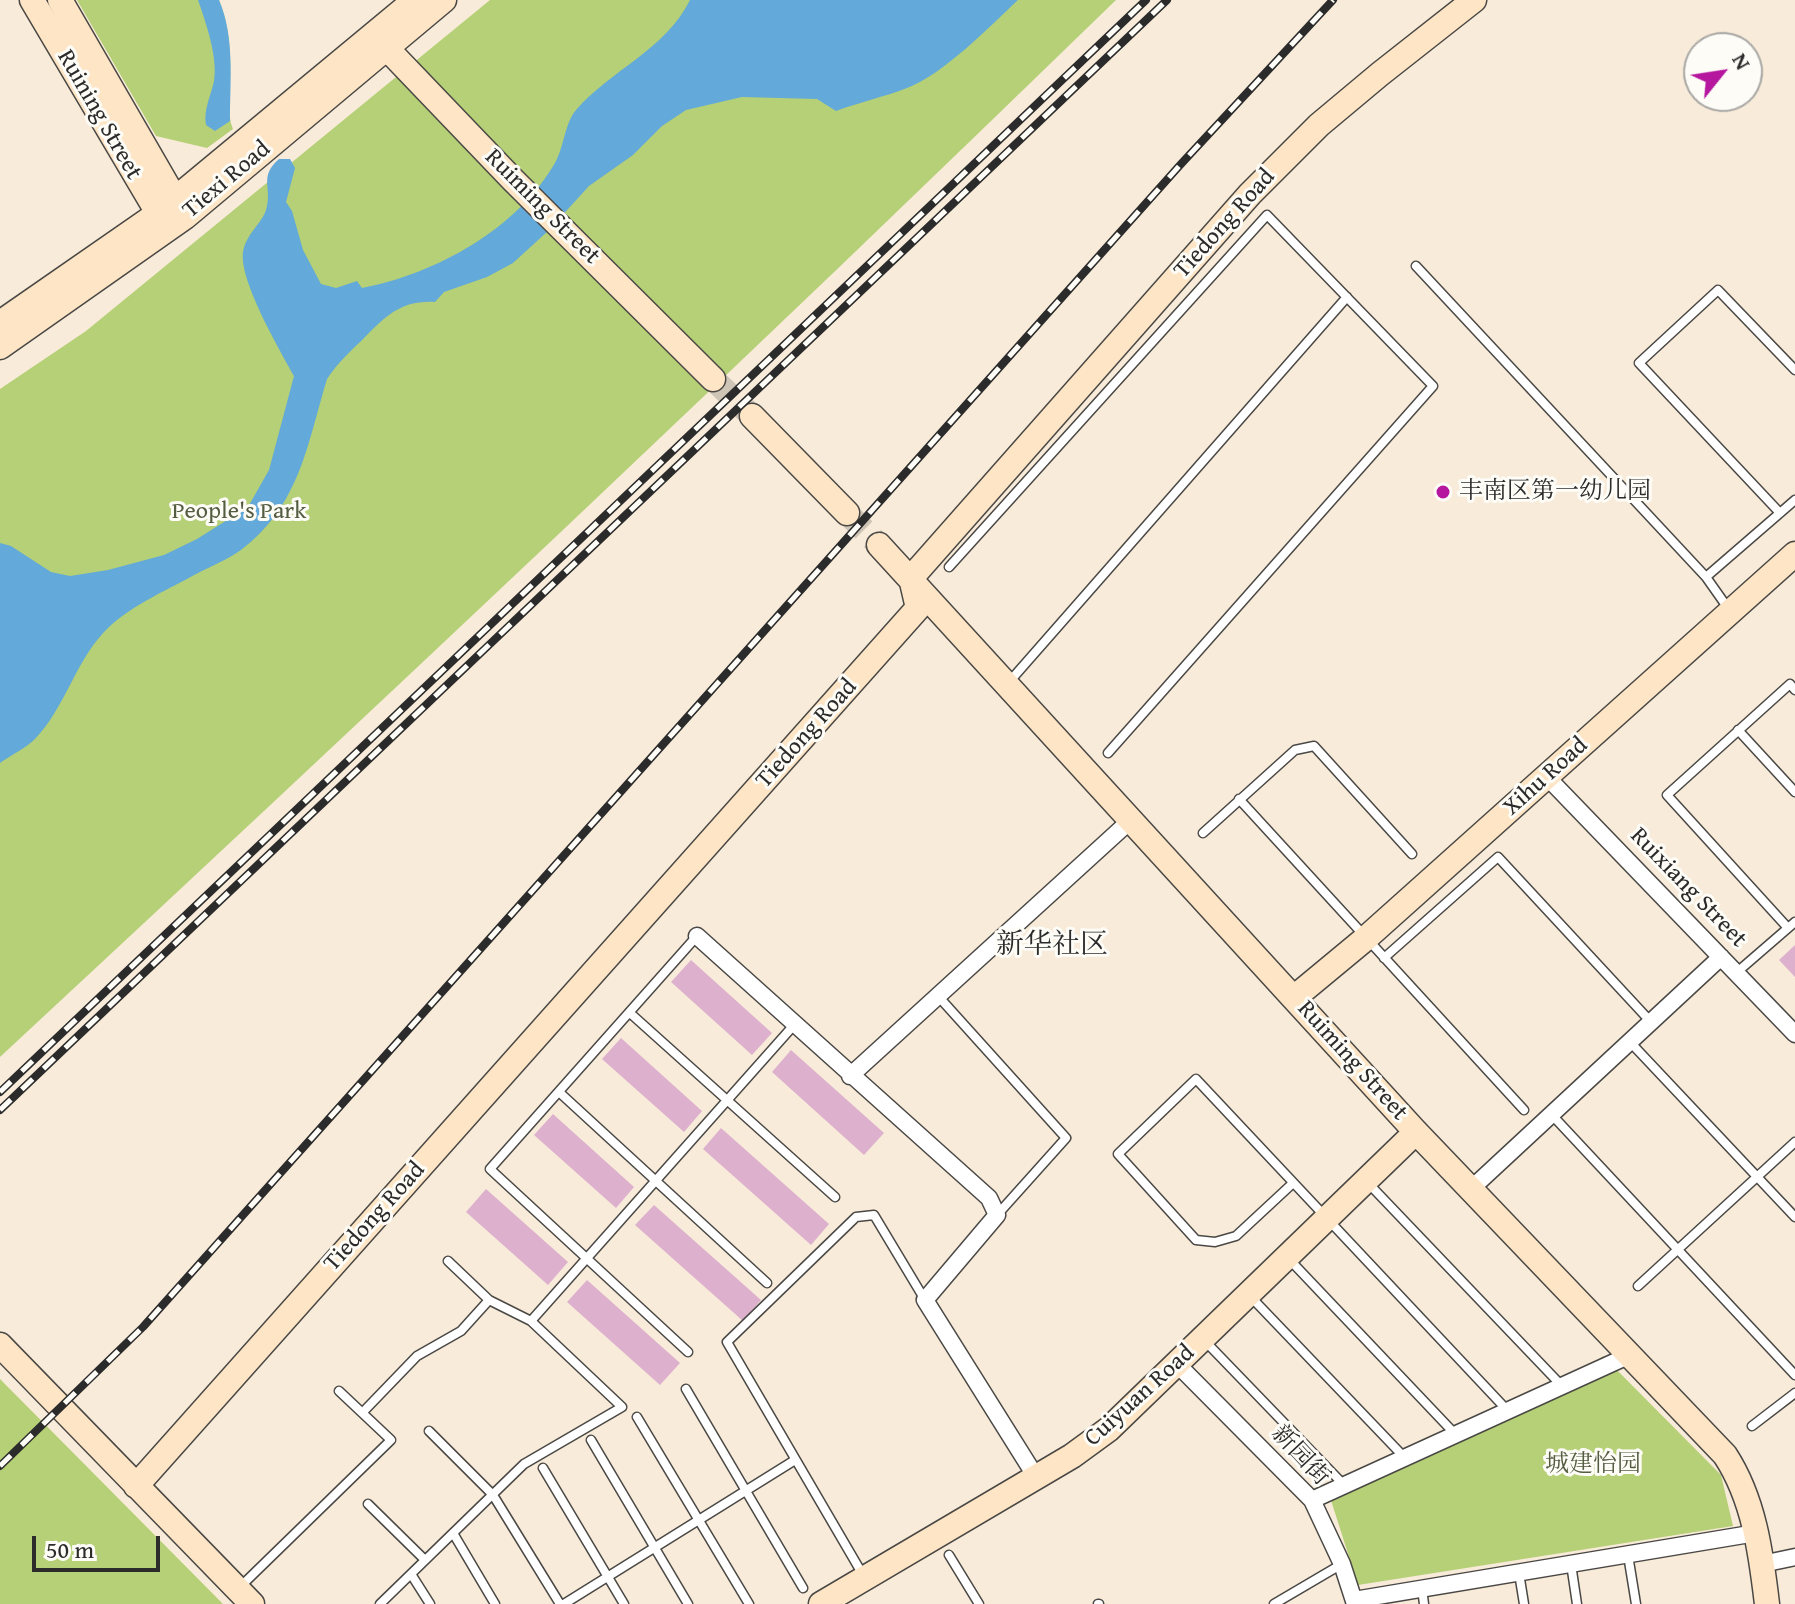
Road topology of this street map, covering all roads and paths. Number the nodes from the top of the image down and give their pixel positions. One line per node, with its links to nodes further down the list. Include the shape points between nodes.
1 (32, 0): 7 (street, Ruining Street)
2 (60, 0): 7 (street, Ruining Street)
3 (415, 0): 6 (street, Tiexi Road)
4 (444, 0): 6 (street, Tiexi Road)
5 (1474, 0): 22 (street, Tiedong Road, via 1319,125 1250,194)
6 (380, 41): 7 (street, Tiexi Road); 13 (street, Ruiming Street)
7 (171, 215): 10 (street, Tiexi Road); 11 (street, Tiexi Road)
8 (1416, 266): 21 (lane)
9 (1347, 297): 20 (lane, via 1267,215); 24 (lane); 27 (lane, via 1433,386)
10 (0, 323)
11 (0, 347)
12 (1795, 370): 17 (lane, via 1718,290 1639,363)
13 (713, 379)
14 (752, 416): 16 (street)
15 (1795, 500): 17 (lane)
16 (847, 513)
17 (1780, 513): 21 (lane)
18 (879, 545): 22 (street, Ruiming Street)
19 (1795, 554): 23 (street, Xihu Road)
20 (949, 567)
21 (1706, 577): 23 (lane)
22 (911, 578): 24 (street, Ruiming Street); 94 (street, Tiedong Road, via 918,608)
23 (1730, 612): 28 (street, Xihu Road)
24 (1008, 684): 31 (street, Ruiming Street)
25 (1795, 690): 26 (lane, via 1790,684)
26 (1738, 730): 29 (lane); 34 (lane, via 1667,795)
27 (1108, 753)
28 (1546, 776): 36 (street, Xihu Road); 37 (street, Ruixiang Street)
29 (1795, 792)
30 (1239, 799): 32 (lane); 33 (lane, via 1295,750 1314,746); 36 (lane)
31 (1132, 819): 40 (street); 41 (street, Ruiming Street)
32 (1203, 833)
33 (1412, 854)
34 (1792, 925): 39 (lane)
35 (697, 936): 42 (lane); 44 (street)
36 (1365, 939): 38 (lane); 41 (street, Xihu Road)
37 (1721, 957): 39 (street, Ruixiang Street); 43 (street)
38 (1384, 958): 43 (lane, via 1498,857); 50 (lane)
39 (1736, 973): 45 (street, Ruixiang Street)
40 (938, 996): 47 (street); 60 (lane, via 1066,1138)
41 (1295, 997): 52 (street, Ruiming Street)
42 (630, 1013): 48 (lane); 49 (lane)
43 (1651, 1022): 46 (street)
44 (794, 1025): 47 (street); 49 (lane)
45 (1795, 1034)
46 (1630, 1042): 51 (street); 54 (lane)
47 (850, 1076): 60 (street, via 989,1198)
48 (559, 1092): 55 (lane); 65 (lane, via 490,1169)
49 (727, 1101): 55 (lane); 59 (lane)
50 (1524, 1110)
51 (1552, 1115): 58 (street); 63 (lane)
52 (1416, 1132): 56 (street, Cuiyuan Road); 58 (street, Ruiming Street)
53 (1795, 1142): 54 (lane)
54 (1757, 1177): 61 (lane); 63 (lane)
55 (656, 1181): 65 (lane); 67 (lane)
56 (1365, 1181): 62 (street, Cuiyuan Road); 79 (lane)
57 (1292, 1184): 57 (lane, via 1196,1079 1118,1154 1196,1240 1236,1236); 62 (lane)
58 (1471, 1189): 76 (street, Ruiming Street)
59 (835, 1197)
60 (997, 1215): 71 (street)
61 (1795, 1217)
62 (1325, 1220): 64 (street, Cuiyuan Road); 83 (lane)
63 (1679, 1249): 68 (lane); 78 (lane)
64 (1287, 1257): 69 (street, Cuiyuan Road); 88 (lane)
65 (587, 1258): 72 (lane); 75 (lane)
66 (448, 1261): 70 (lane)
67 (767, 1283)
68 (1638, 1286)
69 (1248, 1295): 73 (street, Cuiyuan Road); 90 (lane)
70 (489, 1300): 72 (lane); 84 (lane, via 461,1331 417,1356)
71 (925, 1300): 91 (lane, via 874,1215 856,1217 727,1342); 93 (street)
72 (531, 1321): 97 (lane, via 622,1407 524,1464)
73 (1203, 1339): 77 (street, Cuiyuan Road); 95 (lane)
74 (0, 1345): 94 (street)
75 (688, 1352)
76 (1630, 1355): 79 (street); 102 (street, Ruiming Street, via 1725,1455 1738,1474)
77 (1177, 1364): 93 (street, Cuiyuan Road, via 1109,1429); 98 (street, 新园街)
78 (1795, 1375)
79 (1562, 1386): 83 (street)
80 (686, 1389): 96 (lane)
81 (339, 1391): 84 (lane)
82 (1795, 1393): 86 (lane)
83 (1508, 1411): 88 (street)
84 (363, 1412): 115 (lane, via 391,1440)
85 (637, 1417): 100 (lane)
86 (1752, 1426)
87 (429, 1431): 97 (lane)
88 (1456, 1435): 90 (street)
89 (591, 1440): 103 (lane)
90 (1405, 1458): 95 (street)
91 (795, 1460): 96 (lane); 114 (lane)
92 (543, 1468): 113 (lane)
93 (1036, 1477): 114 (street, Cuiyuan Road)
94 (136, 1486): 115 (street)
95 (1344, 1486): 98 (street)
96 (746, 1491): 100 (lane); 116 (lane)
97 (493, 1495): 101 (lane); 122 (lane)
98 (1312, 1500): 108 (street, 新园街)
99 (368, 1504): 107 (lane)
100 (699, 1520): 103 (lane); 125 (lane)
101 (453, 1533): 107 (lane); 121 (lane)
102 (1756, 1533): 105 (street); 110 (street, Ruiming Street)
103 (654, 1548): 113 (lane); 124 (lane)
104 (949, 1555): 126 (lane)
105 (1628, 1555): 109 (street); 130 (lane)
106 (1795, 1557): 110 (street)
107 (425, 1560): 112 (lane)
108 (1342, 1564): 118 (street, 新园街); 127 (lane)
109 (1571, 1564): 111 (street); 129 (lane)
110 (1762, 1564): 131 (street, Ruiming Street)
111 (1519, 1573): 117 (street); 128 (lane)
112 (411, 1574): 119 (lane); 120 (lane)
113 (607, 1577): 122 (lane); 123 (lane)
114 (865, 1578): 116 (street, Cuiyuan Road)
115 (245, 1596)
116 (812, 1596)
117 (1423, 1597): 118 (street)
118 (1354, 1602)
119 (380, 1604)
120 (430, 1604)
121 (495, 1604)
122 (562, 1604)
123 (624, 1604)
124 (688, 1604)
125 (749, 1604)
126 (979, 1604)
127 (1274, 1604)
128 (1524, 1604)
129 (1577, 1604)
130 (1636, 1604)
131 (1767, 1604)

